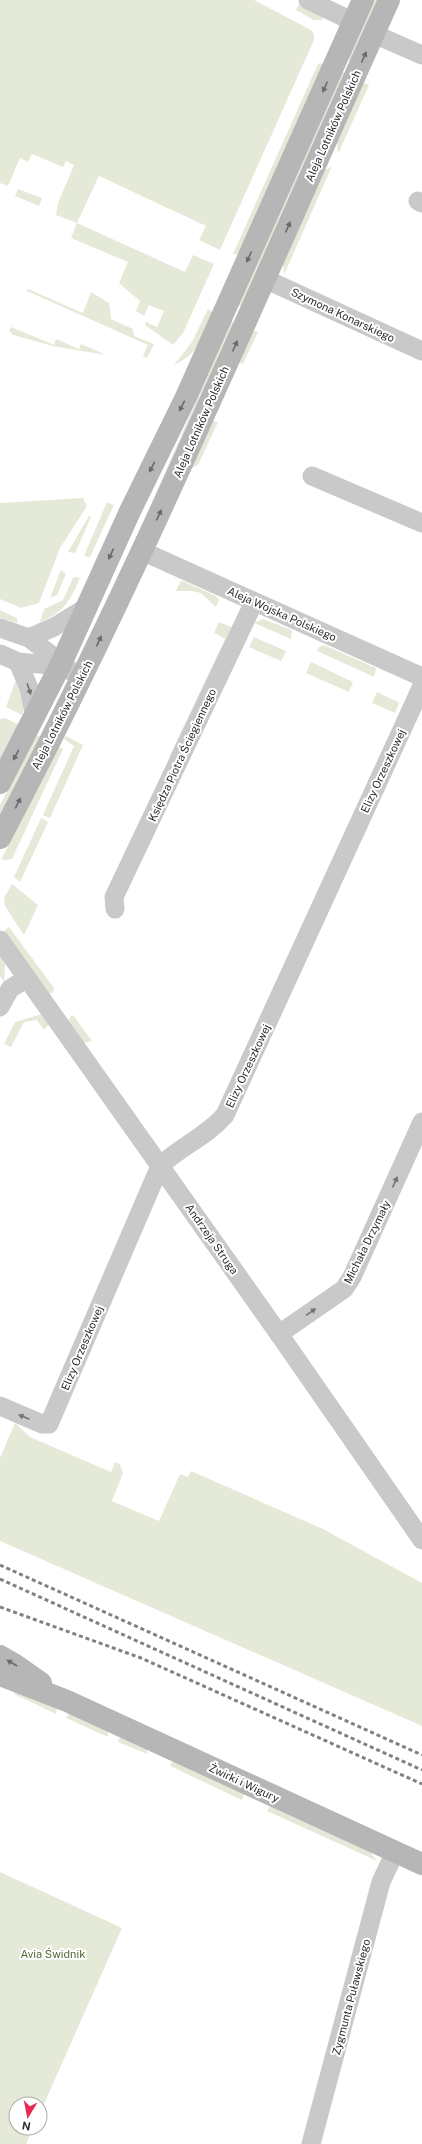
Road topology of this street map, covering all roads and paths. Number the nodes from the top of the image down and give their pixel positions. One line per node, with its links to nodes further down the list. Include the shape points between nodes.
1 (308, 0): 4 (street)
2 (363, 0): 4 (street, Aleja Lotników Polskich)
3 (389, 0): 5 (street, Aleja Lotników Polskich)
4 (354, 22): 10 (street, Aleja Lotników Polskich, one-way to 10, via 186,397)
5 (374, 34): 6 (street); 7 (street, Aleja Lotników Polskich, one-way to 5)
6 (422, 55)
7 (265, 279): 8 (street, Szymona Konarskiego); 12 (street, Aleja Lotników Polskich, one-way to 7)
8 (422, 351)
9 (312, 476): 11 (street)
10 (127, 518): 12 (street, via 140,533); 14 (street, Aleja Lotników Polskich, one-way to 14)
11 (422, 523)
12 (142, 551): 13 (street, Aleja Wojska Polskiego); 20 (street, Aleja Lotników Polskich, one-way to 12)
13 (254, 602): 21 (street, Aleja Wojska Polskiego); 26 (street, Księdza Piotra Ściegiennego, via 114,897)
14 (87, 608): 16 (street); 19 (street, Aleja Lotników Polskich)
15 (0, 628): 16 (street)
16 (29, 638): 19 (street, via 50,654)
17 (0, 654): 18 (street)
18 (18, 662): 19 (street); 23 (street, one-way to 23, via 29,688)
19 (60, 666): 20 (street); 23 (street, Aleja Lotników Polskich)
20 (82, 676): 25 (street, Aleja Lotników Polskich, one-way to 20)
21 (422, 677)
22 (422, 686): 31 (street, Elizy Orzeszkowej, via 225,1115 219,1122 174,1152)
23 (35, 717): 24 (street, Aleja Lotników Polskich, one-way to 24)
24 (0, 783)
25 (0, 838)
26 (116, 909)
27 (0, 940): 28 (street, Andrzeja Struga)
28 (27, 978): 29 (street, via 10,989); 31 (street, Andrzeja Struga)
29 (0, 1007)
30 (422, 1122): 32 (street, Michała Drzymały, one-way to 30, via 344,1289)
31 (160, 1166): 32 (street, Andrzeja Struga); 33 (street, Elizy Orzeszkowej, one-way to 33, via 49,1424 42,1424)
32 (280, 1334): 34 (street, Andrzeja Struga)
33 (0, 1406)
34 (422, 1540)
35 (0, 1656): 37 (street, one-way to 35)
36 (0, 1675): 37 (street)
37 (67, 1701): 38 (street, Żwirki i Wigury)
38 (395, 1852): 39 (street, Żwirki i Wigury); 40 (street, Zygmunta Puławskiego, via 381,1882)
39 (422, 1864)
40 (311, 2144)

